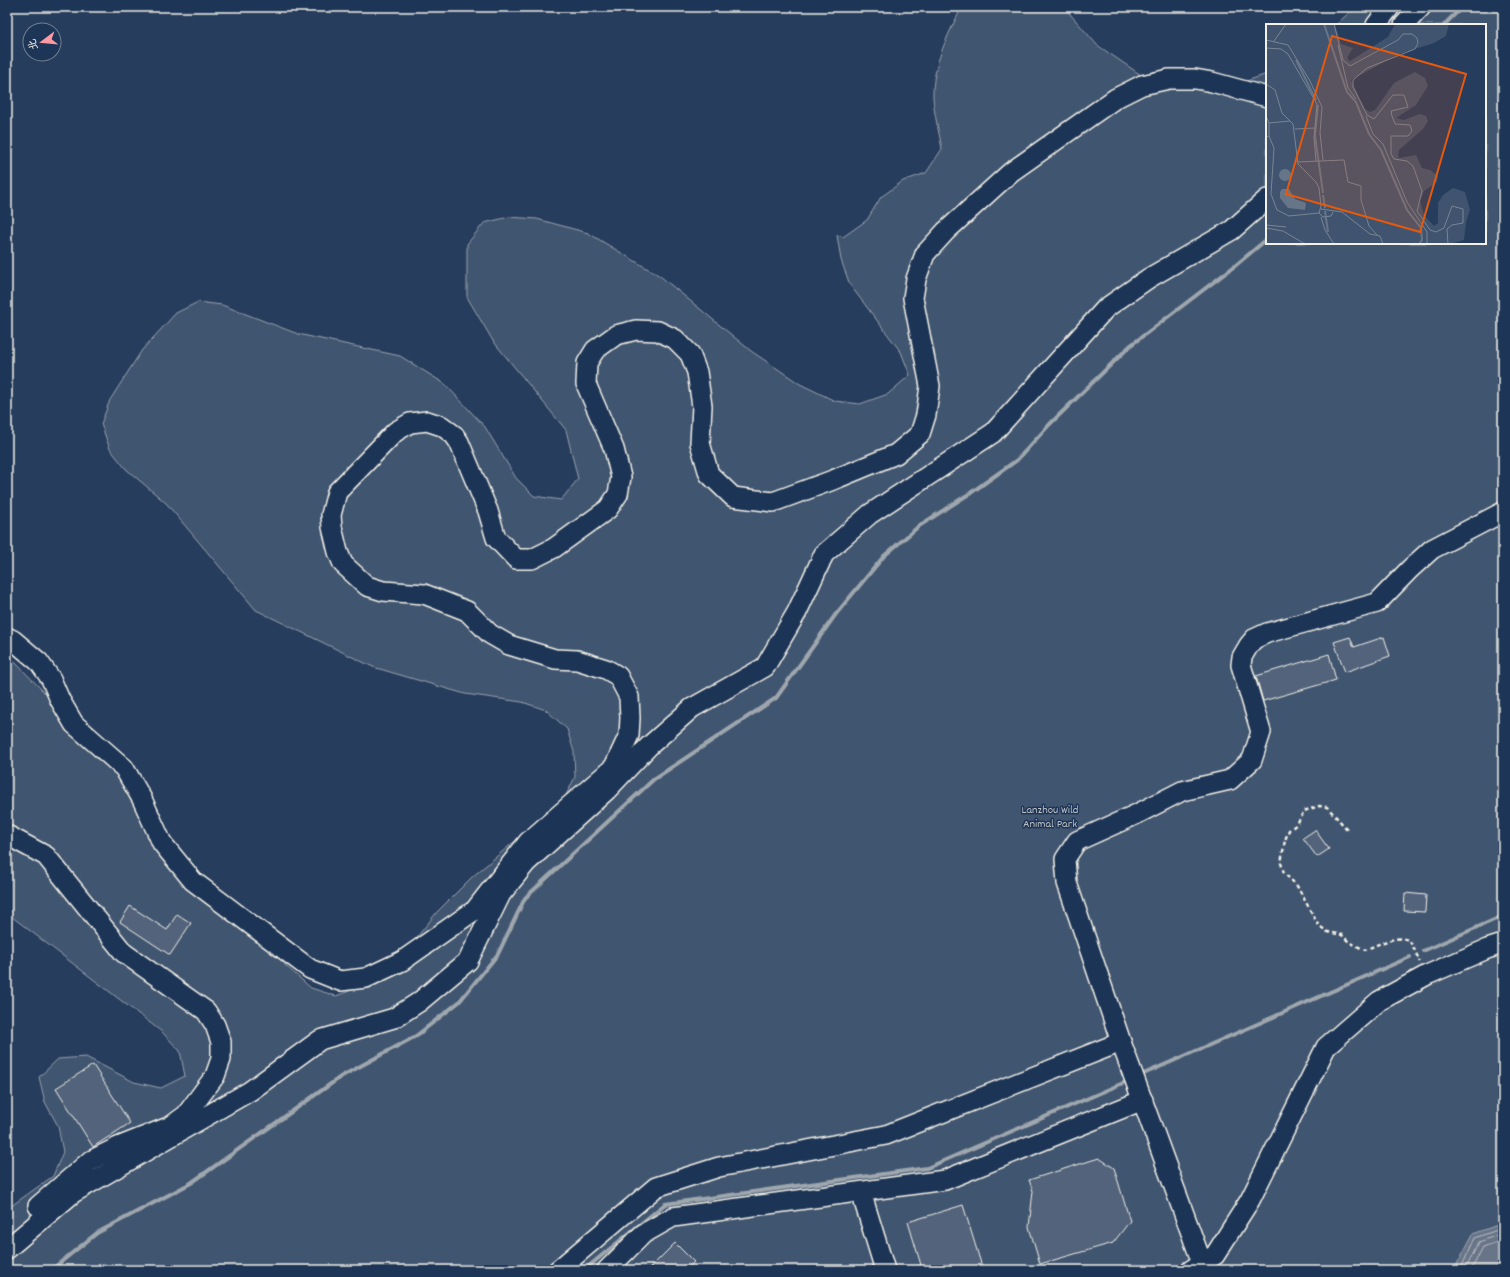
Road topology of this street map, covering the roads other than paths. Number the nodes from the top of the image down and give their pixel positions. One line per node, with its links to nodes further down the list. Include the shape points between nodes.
1 (1390, 7): 3 (lane)
2 (1421, 7): 4 (lane)
3 (1377, 24)
4 (1405, 24)
5 (1266, 97): 8 (lane, via 1195,79 1169,79 1142,86 1116,98 1011,172 925,254 916,279 913,298 930,386 920,434 896,454 833,480 773,502 733,497 709,474 700,443 702,406 697,372 690,354 675,339 658,331 636,330 616,335 595,350 587,363 586,384 620,468 618,494 601,515 554,548 532,559 516,559 496,538 488,511 458,442 448,430 434,423 418,421 395,432 337,492 331,515 332,527 338,552 344,564 367,586 383,591 424,594 467,612 490,634 509,645 554,659 577,660 606,669 618,676 629,697 629,735 614,767 528,842 475,910 402,961 366,978 340,982 310,969 193,881 162,843 142,799 124,768 74,724 51,679 39,662)
6 (1266, 200): 13 (lane, via 1232,230 1149,278 1106,308 993,433 870,514 824,554 797,612 765,667 692,708 526,863 501,894 468,961 419,1002 394,1018 320,1040 250,1091)
7 (1503, 512): 11 (lane, via 1432,549 1378,603 1266,633 1254,639 1245,651 1241,665 1261,732 1252,760 1230,780 1182,791 1077,841 1065,860 1067,883)
8 (7, 637)
9 (7, 835): 13 (lane, via 46,856 124,953 206,1011 215,1025 221,1051 215,1076)
10 (1503, 944): 17 (lane, via 1427,975 1378,1001 1326,1048 1250,1200 1215,1255)
11 (1121, 1042): 12 (lane); 18 (lane, via 886,1135 719,1166 656,1187)
12 (1138, 1085): 14 (lane, via 945,1180); 17 (lane)
13 (172, 1132): 15 (lane, via 118,1147 90,1161); 16 (lane, via 73,1193)
14 (861, 1192): 19 (lane, via 673,1217 643,1234); 20 (lane)
15 (7, 1233)
16 (7, 1249)
17 (1197, 1266)
18 (558, 1270)
19 (607, 1270)
20 (885, 1270)

